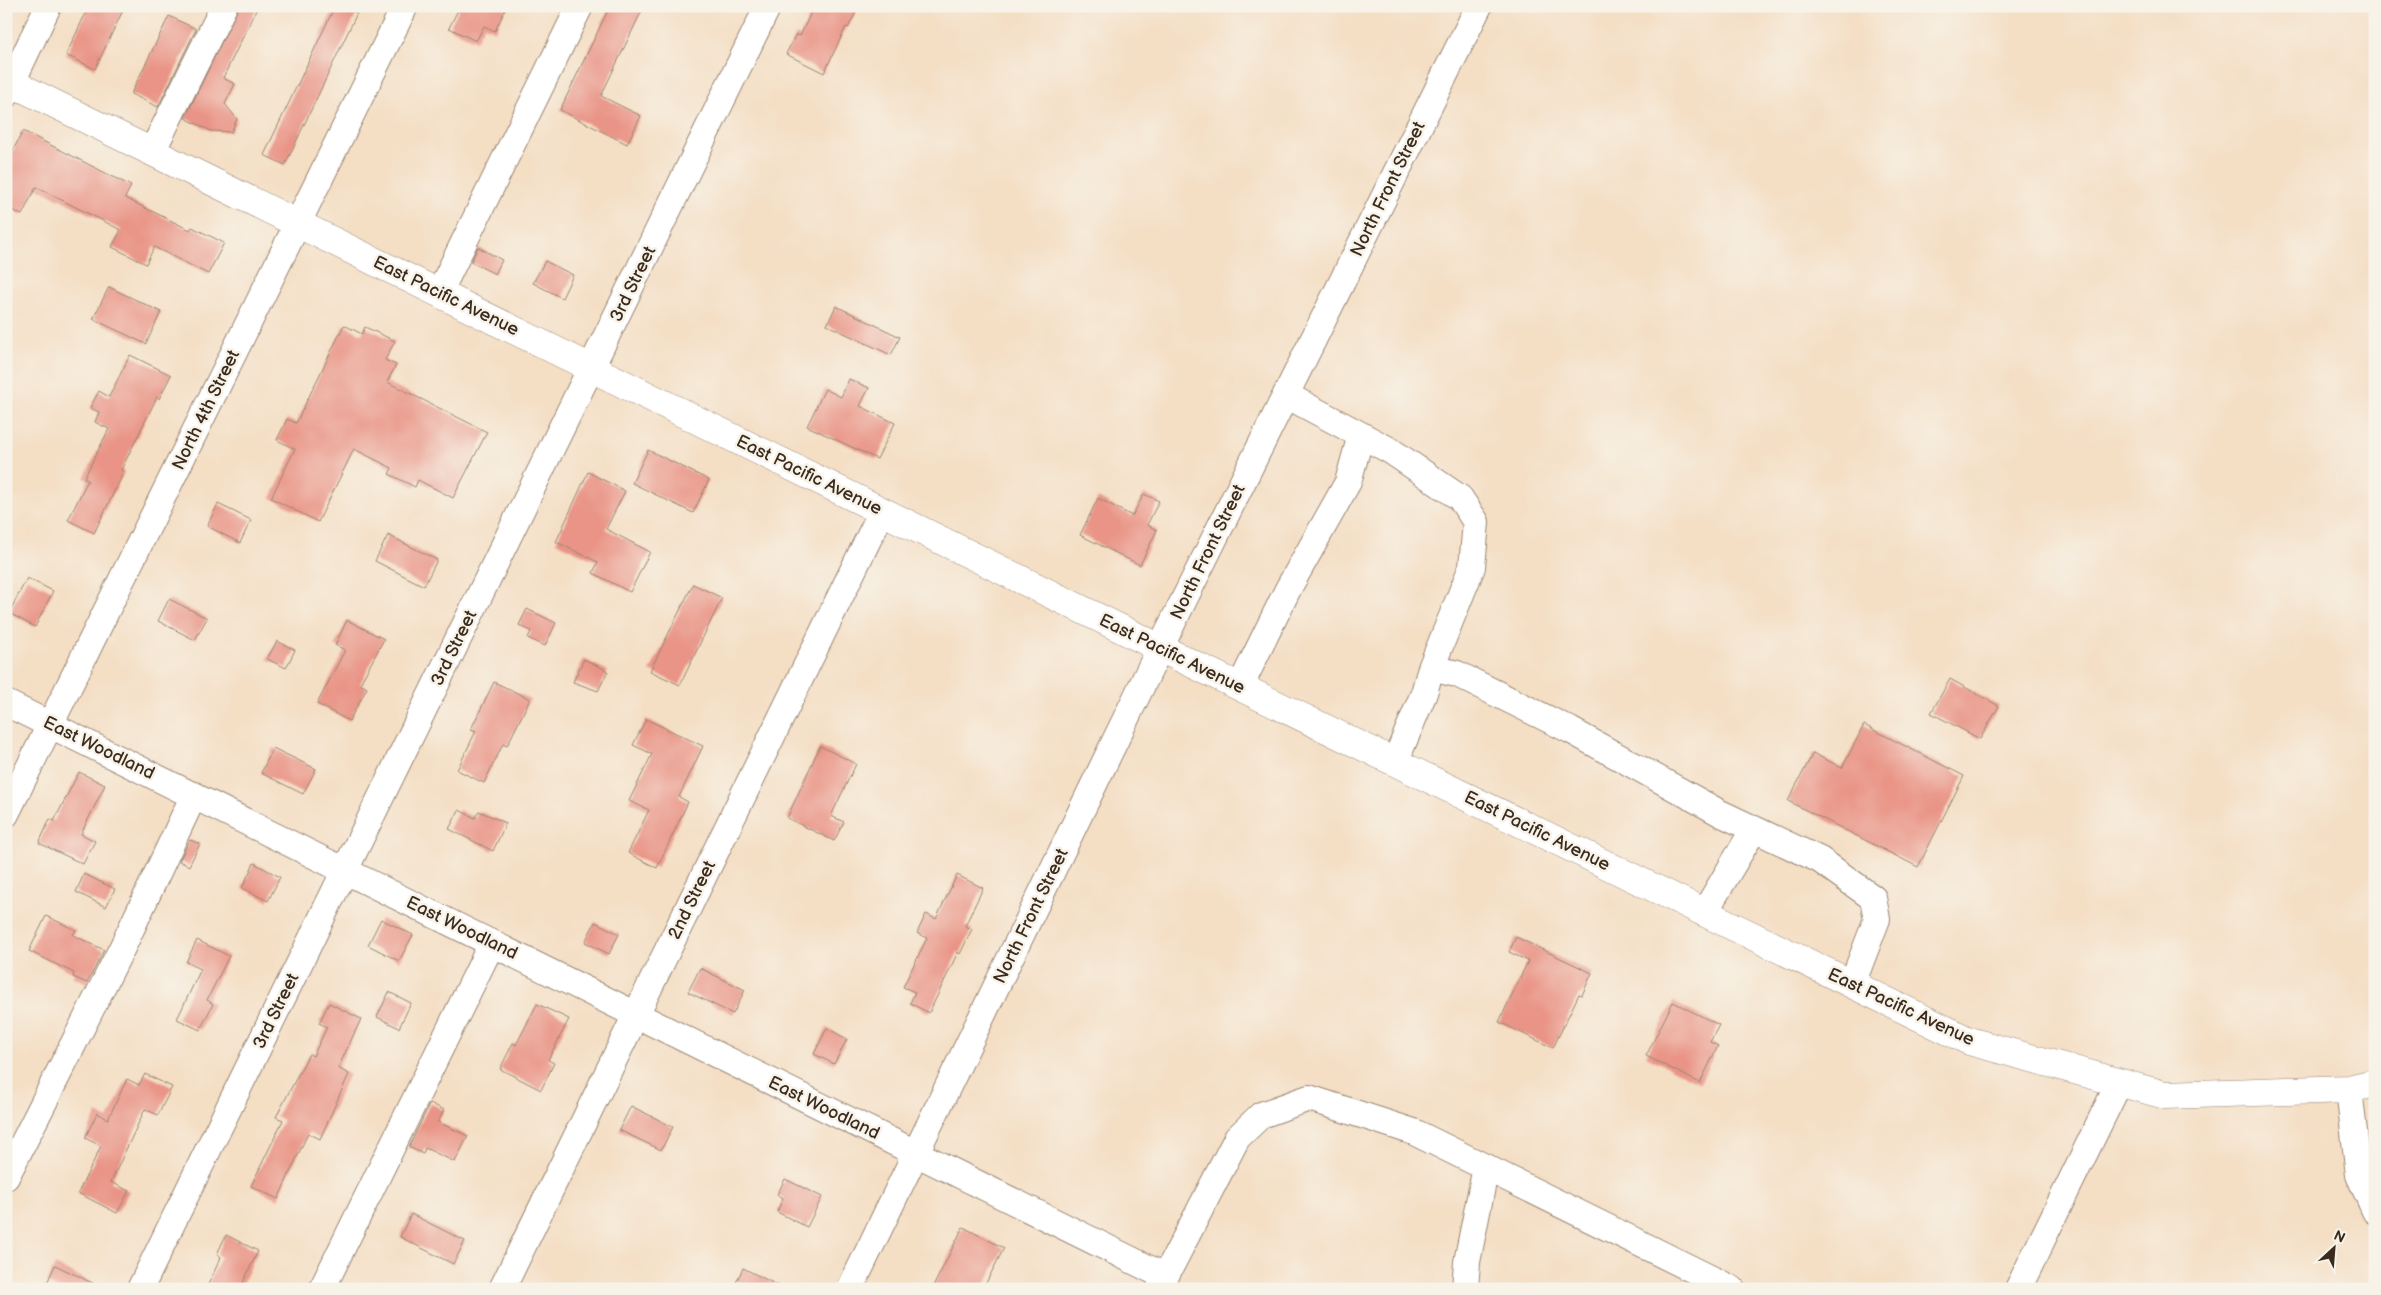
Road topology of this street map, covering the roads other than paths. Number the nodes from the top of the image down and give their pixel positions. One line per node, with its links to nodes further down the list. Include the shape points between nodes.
1 (48, 6): 7 (street)
2 (224, 6): 8 (street)
3 (405, 6): 9 (street, North 4th Street)
4 (580, 6): 10 (street)
5 (768, 6): 11 (street, 3rd Street)
6 (1479, 6): 12 (street, North Front Street)
7 (8, 86): 8 (main road, East Pacific Avenue)
8 (152, 152): 9 (main road, East Pacific Avenue)
9 (299, 224): 10 (main road, East Pacific Avenue); 19 (street, North 4th Street)
10 (440, 293): 11 (main road, East Pacific Avenue)
11 (592, 368): 14 (main road, East Pacific Avenue); 24 (street, 3rd Street)
12 (1286, 395): 13 (street); 15 (street, North Front Street)
13 (1361, 435): 16 (street, via 1391,451 1460,498 1476,522 1472,568); 17 (street, via 1348,482 1288,589)
14 (882, 511): 15 (main road, East Pacific Avenue); 28 (street, 2nd Street)
15 (1160, 648): 17 (main road, East Pacific Avenue); 32 (street, North Front Street)
16 (1431, 668): 20 (street); 23 (street, via 1457,674 1561,725)
17 (1240, 687): 20 (main road, East Pacific Avenue)
18 (6, 703): 19 (street, East Woodland)
19 (50, 724): 21 (street, East Woodland); 22 (street, North 4th Street)
20 (1395, 762): 25 (main road, East Pacific Avenue)
21 (194, 795): 24 (street, East Woodland); 34 (street, via 124,944)
22 (6, 814)
23 (1754, 829): 25 (street); 27 (street, via 1820,860 1873,898 1877,919)
24 (345, 870): 26 (street, East Woodland); 38 (street, 3rd Street)
25 (1704, 913): 27 (main road, East Pacific Avenue)
26 (492, 943): 28 (street, East Woodland); 39 (street)
27 (1852, 984): 29 (main road, East Pacific Avenue, via 1969,1041)
28 (636, 1015): 32 (street, East Woodland); 40 (street, 2nd Street)
29 (2119, 1083): 31 (main road, East Pacific Avenue, via 2165,1095); 43 (street)
30 (2375, 1083): 31 (main road, East Pacific Avenue)
31 (2349, 1089): 35 (street, via 2359,1175)
32 (917, 1154): 36 (street, East Woodland); 41 (street, North Front Street)
33 (1486, 1167): 36 (street, via 1414,1132 1309,1098 1261,1115 1237,1138); 37 (street); 42 (street)
34 (6, 1177)
35 (2375, 1211)
36 (1161, 1282)
37 (1725, 1287)
38 (140, 1289)
39 (322, 1289)
40 (502, 1289)
41 (850, 1289)
42 (1465, 1289)
43 (2018, 1289)

